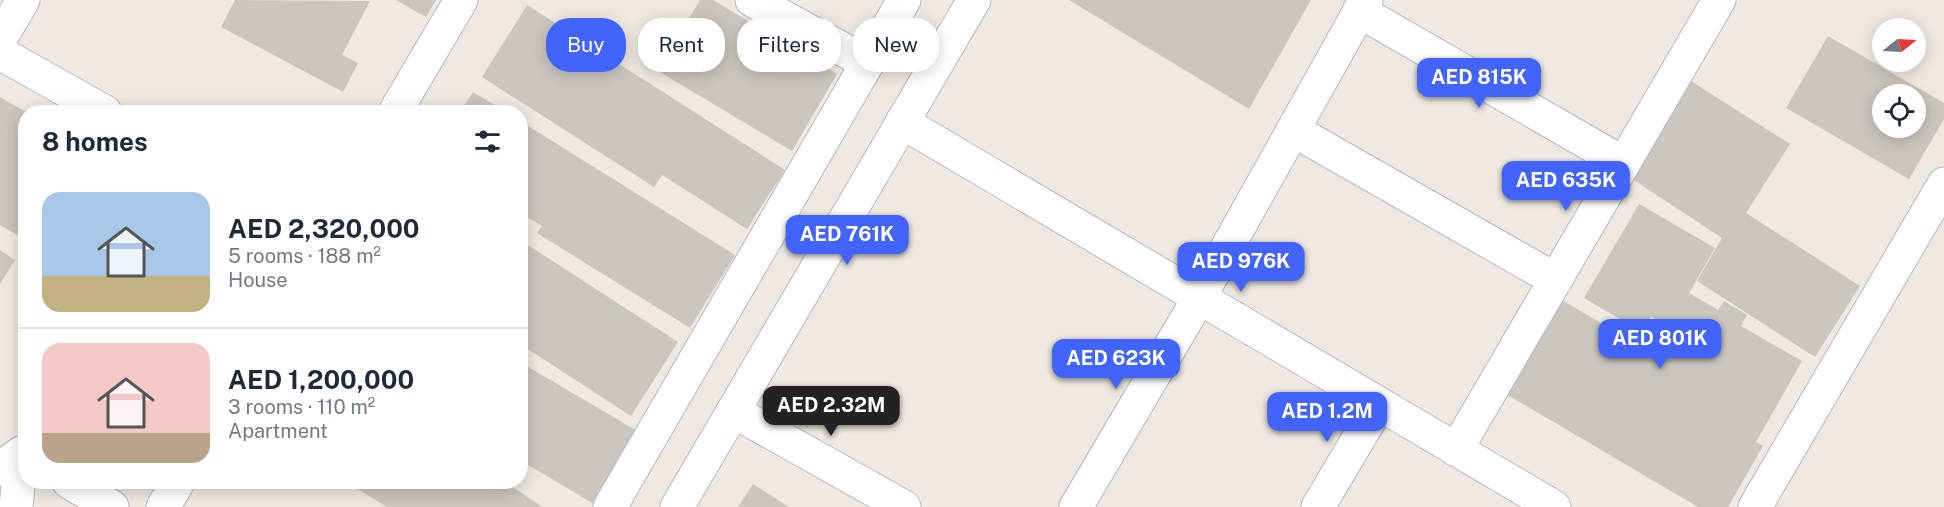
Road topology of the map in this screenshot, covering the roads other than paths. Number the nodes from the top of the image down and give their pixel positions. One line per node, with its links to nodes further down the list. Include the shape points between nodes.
1 (23, 0): 9 (street)
2 (461, 0): 14 (street)
3 (752, 0): 11 (street)
4 (904, 0): 8 (street)
5 (974, 0): 15 (street)
6 (1710, 3): 17 (street)
7 (1363, 6): 16 (street); 17 (street)
8 (894, 18)
9 (0, 39)
10 (0, 53): 13 (street)
11 (853, 55)
12 (863, 72): 30 (street)
13 (93, 105)
14 (399, 105)
15 (902, 123): 20 (street); 22 (street)
16 (1293, 130): 19 (street); 20 (street)
17 (1623, 163): 19 (street)
18 (1944, 184): 36 (street)
19 (1556, 280): 23 (street)
20 (1199, 298): 21 (street); 33 (street)
21 (1379, 404): 23 (street); 34 (street)
22 (733, 411): 31 (street); 32 (street)
23 (1456, 450): 35 (street)
24 (12, 455): 27 (street)
25 (81, 489): 28 (street)
26 (174, 489): 29 (street)
27 (16, 507)
28 (112, 507)
29 (163, 507)
30 (610, 507)
31 (677, 507)
32 (904, 507)
33 (1076, 507)
34 (1318, 507)
35 (1554, 507)
36 (1755, 507)

